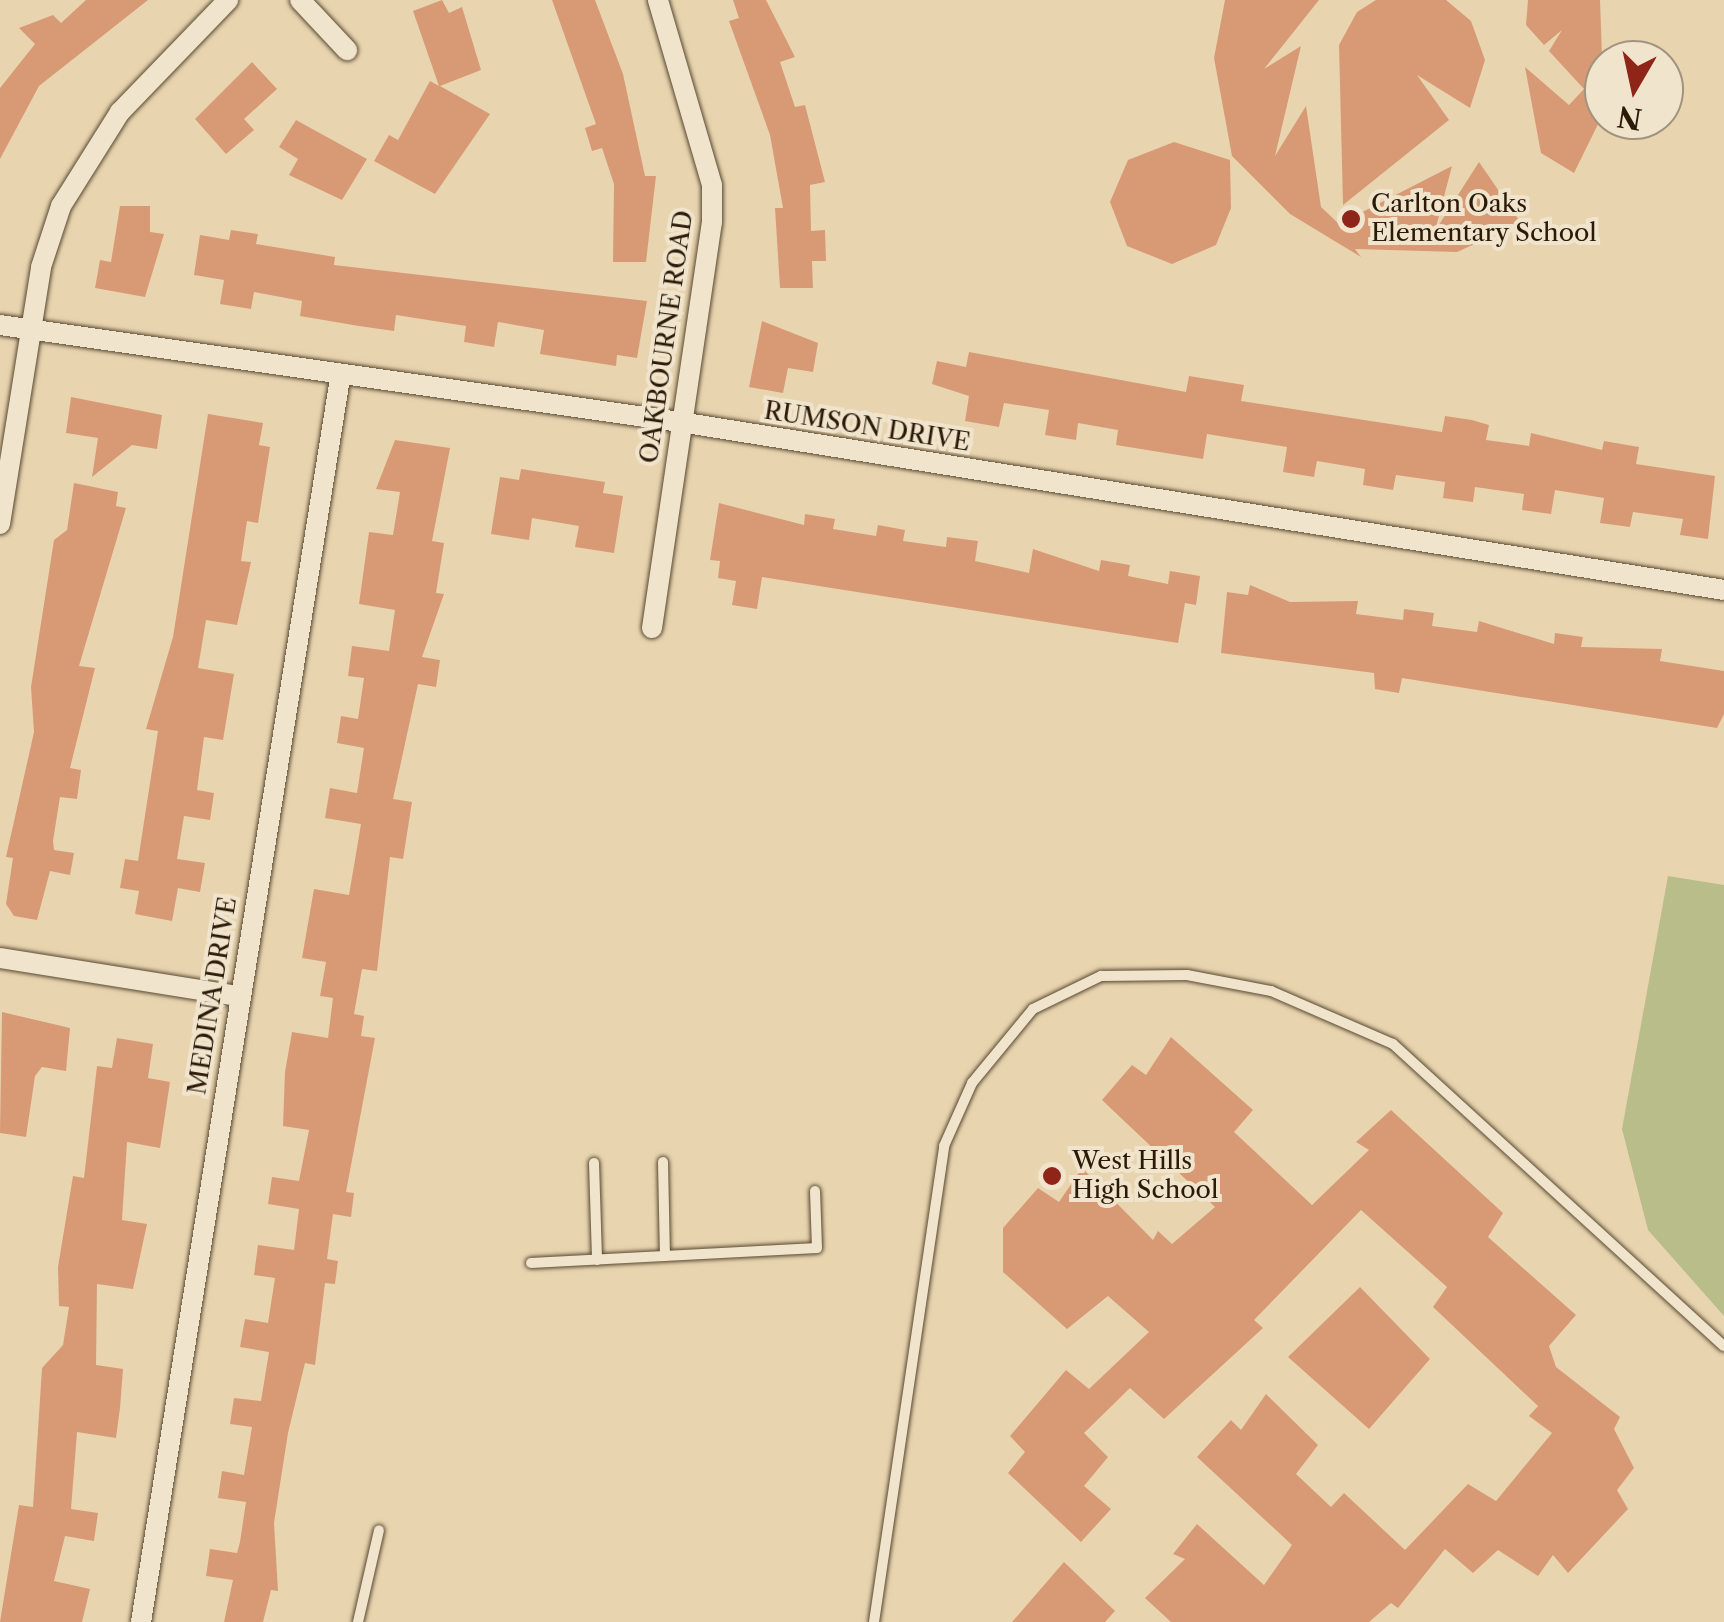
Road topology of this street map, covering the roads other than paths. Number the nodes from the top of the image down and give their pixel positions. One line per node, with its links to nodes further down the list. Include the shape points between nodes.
1 (228, 0): 6 (street, via 88,155 50,236)
2 (300, 0): 4 (street)
3 (658, 0): 8 (street, OAKBOURNE ROAD, via 712,184)
4 (347, 50)
5 (0, 325): 6 (street, RUMSON DRIVE)
6 (31, 330): 7 (street, RUMSON DRIVE); 9 (street)
7 (340, 378): 8 (street, RUMSON DRIVE); 13 (street, MEDINA DRIVE)
8 (680, 422): 10 (street, RUMSON DRIVE); 11 (street, OAKBOURNE ROAD)
9 (0, 524)
10 (1724, 590)
11 (652, 628)
12 (0, 958): 13 (street)
13 (238, 996): 22 (street, MEDINA DRIVE)
14 (664, 1162): 17 (lane)
15 (594, 1163): 18 (lane)
16 (815, 1191): 17 (lane, via 817,1248)
17 (665, 1256): 18 (lane)
18 (596, 1260): 19 (lane)
19 (531, 1263)
20 (1724, 1346): 24 (lane, via 1393,1044 1271,991 1187,975 1101,976 1033,1009 972,1083 944,1146)
21 (378, 1530): 23 (lane)
22 (141, 1622)
23 (358, 1622)
24 (874, 1622)

